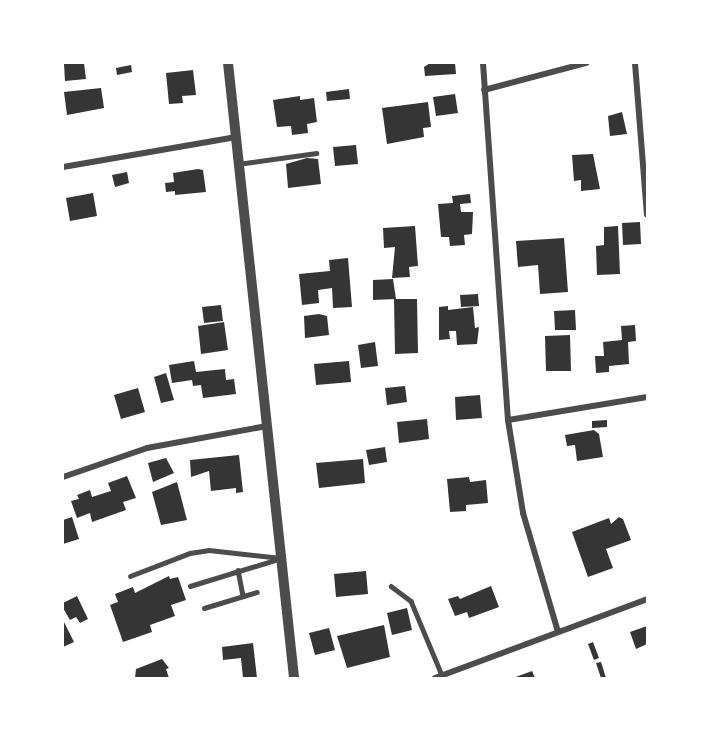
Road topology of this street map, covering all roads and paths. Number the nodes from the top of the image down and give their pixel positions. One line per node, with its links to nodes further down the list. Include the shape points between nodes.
1 (228, 63): 6 (street)
2 (483, 63): 5 (street)
3 (586, 63): 5 (street)
4 (635, 63): 10 (street)
5 (484, 90): 12 (street)
6 (236, 137): 8 (street); 9 (street)
7 (316, 153): 8 (lane)
8 (238, 164): 13 (street)
9 (63, 167)
10 (647, 215)
11 (647, 397): 12 (street)
12 (508, 420): 24 (street, via 523,513)
13 (267, 426): 14 (street, via 147,448); 15 (street)
14 (63, 477)
15 (281, 558): 16 (lane); 17 (lane, via 209,550 190,553); 26 (street)
16 (238, 570): 18 (lane); 21 (lane)
17 (130, 576)
18 (190, 586)
19 (391, 586): 25 (lane, via 411,601)
20 (257, 592): 21 (lane)
21 (243, 596): 23 (lane)
22 (647, 598): 24 (street)
23 (204, 608)
24 (558, 632): 25 (street)
25 (438, 677)
26 (294, 678)

